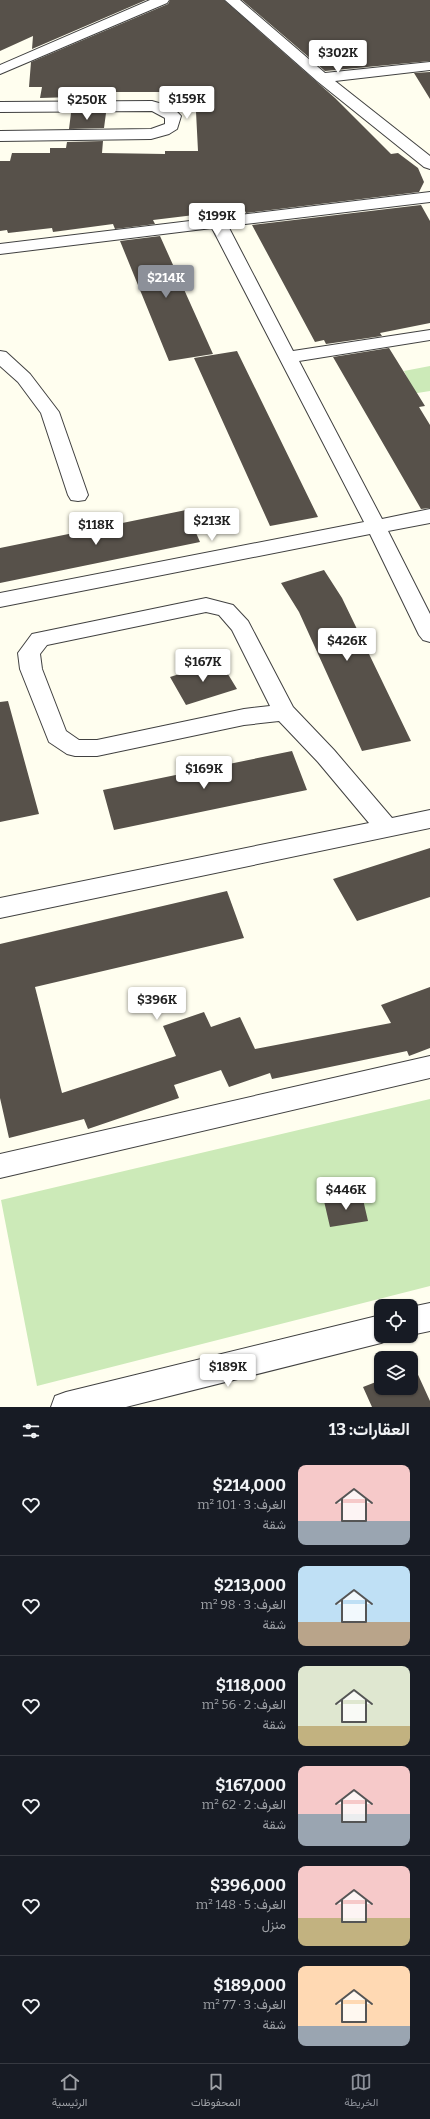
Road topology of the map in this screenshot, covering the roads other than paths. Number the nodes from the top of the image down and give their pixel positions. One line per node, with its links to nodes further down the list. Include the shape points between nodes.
1 (162, 0): 4 (street)
2 (232, 0): 5 (street)
3 (430, 66): 5 (street)
4 (0, 70)
5 (322, 78): 8 (street)
6 (0, 107): 7 (street, via 152,106 161,108 173,116 172,126 151,134)
7 (0, 136)
8 (430, 164)
9 (430, 197): 10 (street)
10 (217, 222): 11 (street); 14 (street)
11 (0, 249)
12 (430, 335): 14 (street)
13 (0, 356): 15 (street, via 24,378 50,412)
14 (288, 357): 17 (street)
15 (78, 495)
16 (430, 516): 17 (street)
17 (376, 526): 18 (street); 19 (street)
18 (0, 600)
19 (430, 635)
20 (284, 712): 20 (street, via 244,717 97,748 74,748 57,736 31,669 28,653 40,639 206,605 226,610 241,626); 22 (street, via 326,756)
21 (430, 819): 22 (street)
22 (386, 827): 23 (street)
23 (0, 908)
24 (430, 1067): 25 (street)
25 (0, 1166)
26 (430, 1317): 27 (street)
27 (418, 1320)
28 (374, 1331): 29 (street)
29 (66, 1407)

